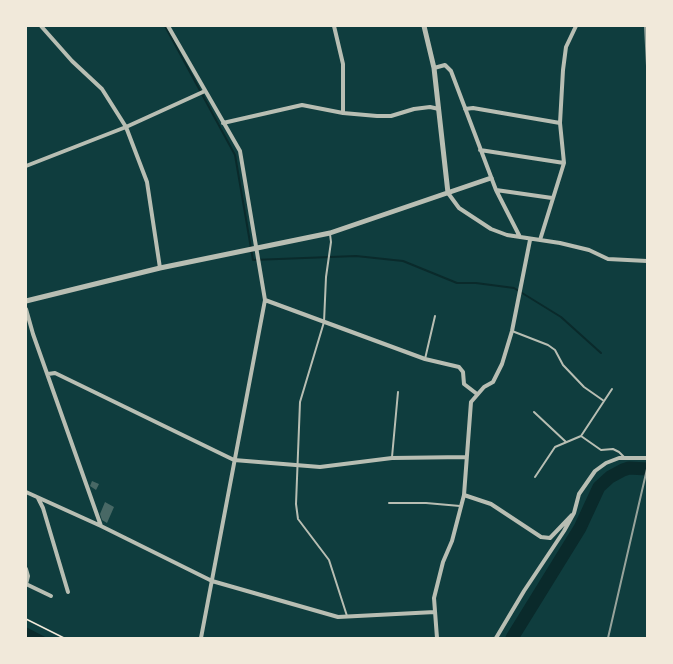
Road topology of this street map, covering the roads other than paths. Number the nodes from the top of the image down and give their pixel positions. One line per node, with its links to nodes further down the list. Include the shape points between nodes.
1 (41, 26): 13 (street, via 72,61 102,89)
2 (168, 26): 7 (street)
3 (334, 26): 10 (street, via 343,64)
4 (424, 26): 6 (street)
5 (576, 26): 12 (street, via 566,47)
6 (434, 68): 8 (street); 9 (street, via 444,65 451,71)
7 (205, 91): 11 (street); 13 (street)
8 (439, 109): 10 (street, via 414,109 391,116); 19 (street)
9 (465, 110): 12 (street, via 473,108); 14 (street)
10 (343, 113): 11 (street, via 302,105)
11 (224, 123): 25 (street, via 240,151)
12 (560, 123): 15 (street)
13 (126, 127): 16 (street); 27 (street, via 147,182)
14 (480, 150): 15 (street); 17 (street)
15 (564, 163): 20 (street)
16 (26, 166)
17 (491, 178): 18 (street); 19 (street)
18 (496, 190): 20 (street); 22 (street)
19 (448, 193): 21 (street); 22 (street, via 459,208 490,229)
20 (552, 198): 24 (street)
21 (330, 233): 25 (street); 32 (lane)
22 (520, 237): 23 (street)
23 (530, 240): 24 (street); 33 (street)
24 (540, 240): 26 (street, via 589,250 608,259)
25 (257, 247): 27 (street); 29 (street)
26 (647, 261)
27 (160, 268): 28 (street)
28 (26, 300)
29 (265, 300): 32 (street); 47 (street)
30 (26, 309): 35 (street)
31 (435, 316): 34 (lane)
32 (324, 322): 34 (street); 48 (lane, via 300,402)
33 (512, 331): 38 (street, via 502,364 492,382); 39 (lane, via 555,350 563,365 584,387)
34 (424, 359): 38 (street, via 460,367 464,384)
35 (48, 374): 47 (street, via 55,373); 56 (street)
36 (612, 389): 39 (lane)
37 (398, 392): 44 (lane)
38 (477, 394): 43 (street, via 471,402)
39 (604, 401): 41 (lane)
40 (534, 412): 42 (lane)
41 (581, 436): 42 (lane); 45 (lane, via 601,450 613,449)
42 (566, 442): 49 (lane, via 555,447)
43 (466, 457): 44 (street); 51 (street)
44 (392, 458): 48 (street, via 337,465)
45 (625, 458): 46 (street); 55 (street, via 606,463 595,471 579,494)
46 (647, 458)
47 (234, 460): 48 (street); 58 (street)
48 (297, 466): 63 (lane, via 298,518 329,560)
49 (535, 476)
50 (26, 492): 52 (street)
51 (464, 495): 54 (street); 55 (street, via 491,504 541,537 550,538)
52 (38, 498): 56 (street); 60 (street)
53 (389, 503): 54 (lane)
54 (461, 506): 62 (street, via 434,598)
55 (574, 513): 66 (street)
56 (101, 526): 58 (street)
57 (26, 569): 59 (street)
58 (212, 581): 63 (street, via 338,617); 64 (street)
59 (26, 584): 61 (street)
60 (68, 592)
61 (51, 596)
62 (435, 612): 63 (street); 65 (street)
63 (347, 617)
64 (201, 638)
65 (437, 638)
66 (496, 638)

